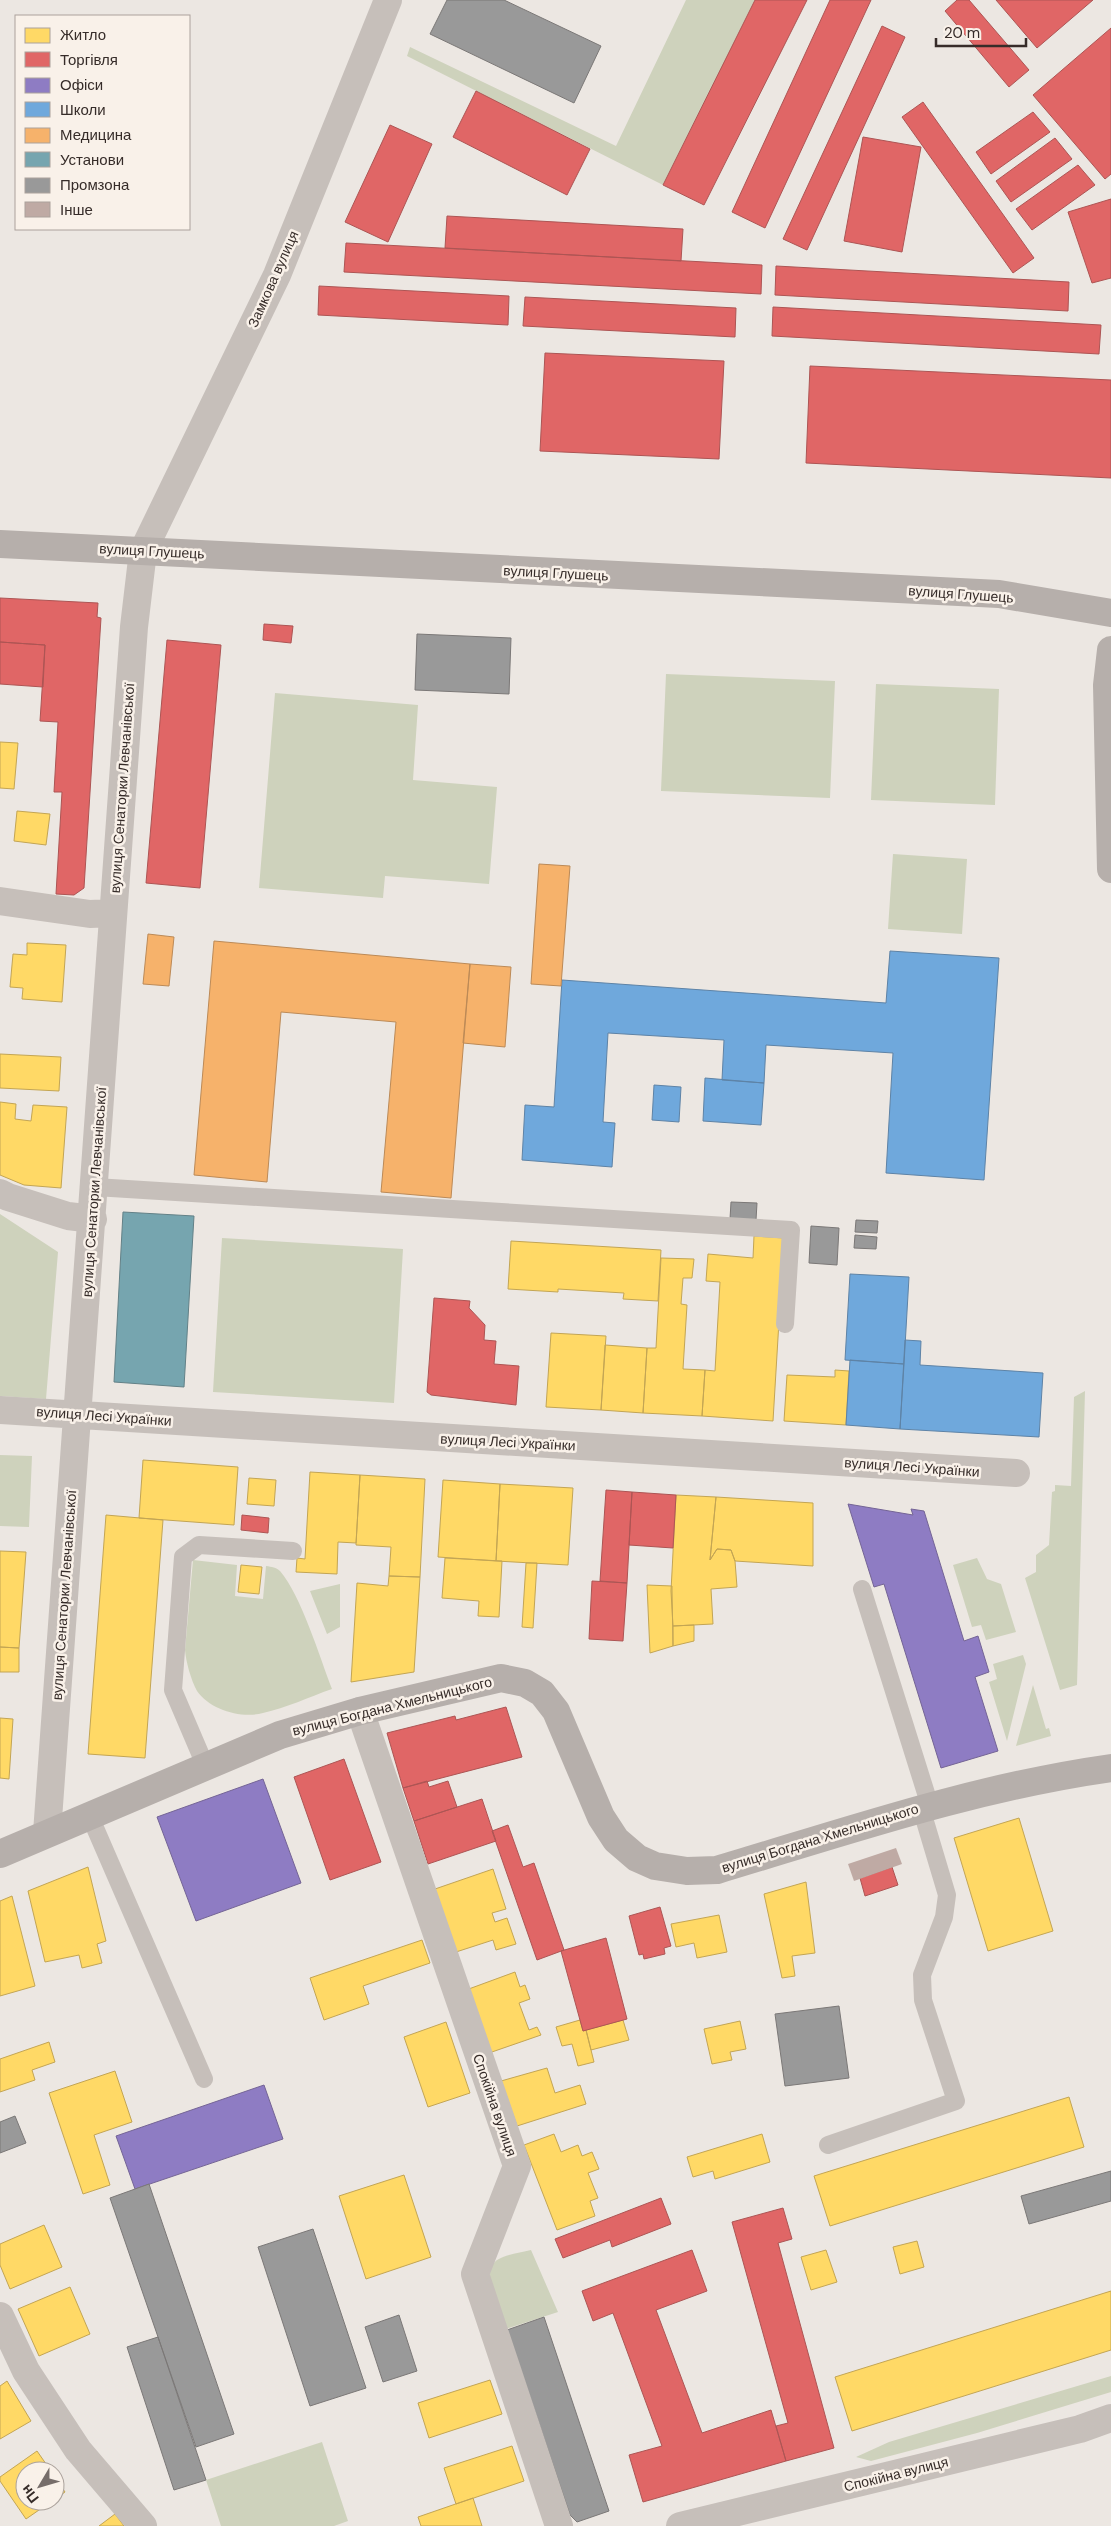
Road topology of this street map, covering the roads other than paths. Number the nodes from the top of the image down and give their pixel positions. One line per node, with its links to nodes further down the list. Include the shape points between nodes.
1 (388, 0): 3 (street, Замкова вулиця, via 277,275)
2 (0, 544): 3 (main road, вулиця Глушець)
3 (143, 551): 4 (main road, вулиця Глушець, via 1000,594); 8 (street, вулиця Сенаторки Левчанівської, via 134,627)
4 (1111, 613)
5 (1111, 650): 6 (main road, via 1107,685)
6 (1111, 869)
7 (0, 901): 8 (street, via 90,914)
8 (113, 913): 9 (street, вулиця Сенаторки Левчанівської)
9 (95, 1187): 11 (street, вулиця Сенаторки Левчанівської); 12 (lane, via 791,1230)
10 (0, 1193): 11 (street, via 68,1216)
11 (93, 1219): 14 (street, вулиця Сенаторки Левчанівської)
12 (785, 1324)
13 (0, 1410): 14 (street, вулиця Лесі Українки)
14 (77, 1415): 15 (street, вулиця Лесі Українки); 23 (street, вулиця Сенаторки Левчанівської)
15 (1016, 1473)
16 (293, 1551): 19 (lane, via 199,1545 183,1557 173,1690)
17 (862, 1589): 21 (lane)
18 (360, 1711): 19 (main road, вулиця Богдана Хмельницького, via 280,1735); 21 (main road, вулиця Богдана Хмельницького, via 501,1678 525,1683 542,1694 556,1711 601,1817 616,1840 637,1858 655,1866 688,1871 717,1870); 30 (street, Спокійна вулиця, via 517,2166 475,2274)
19 (205, 1765): 22 (main road, вулиця Богдана Хмельницького)
20 (1111, 1768): 21 (main road, вулиця Богдана Хмельницького, via 1066,1774)
21 (926, 1807): 26 (lane, via 947,1895 944,1917 922,1975 923,2000 956,2101)
22 (89, 1814): 23 (main road, вулиця Богдана Хмельницького); 25 (lane)
23 (47, 1832): 24 (main road, вулиця Богдана Хмельницького)
24 (0, 1854)
25 (204, 2079)
26 (828, 2145)
27 (0, 2316): 29 (street, via 26,2370 78,2450)
28 (1111, 2418): 31 (street, Спокійна вулиця, via 1080,2429)
29 (143, 2526)
30 (559, 2526)
31 (680, 2526)

